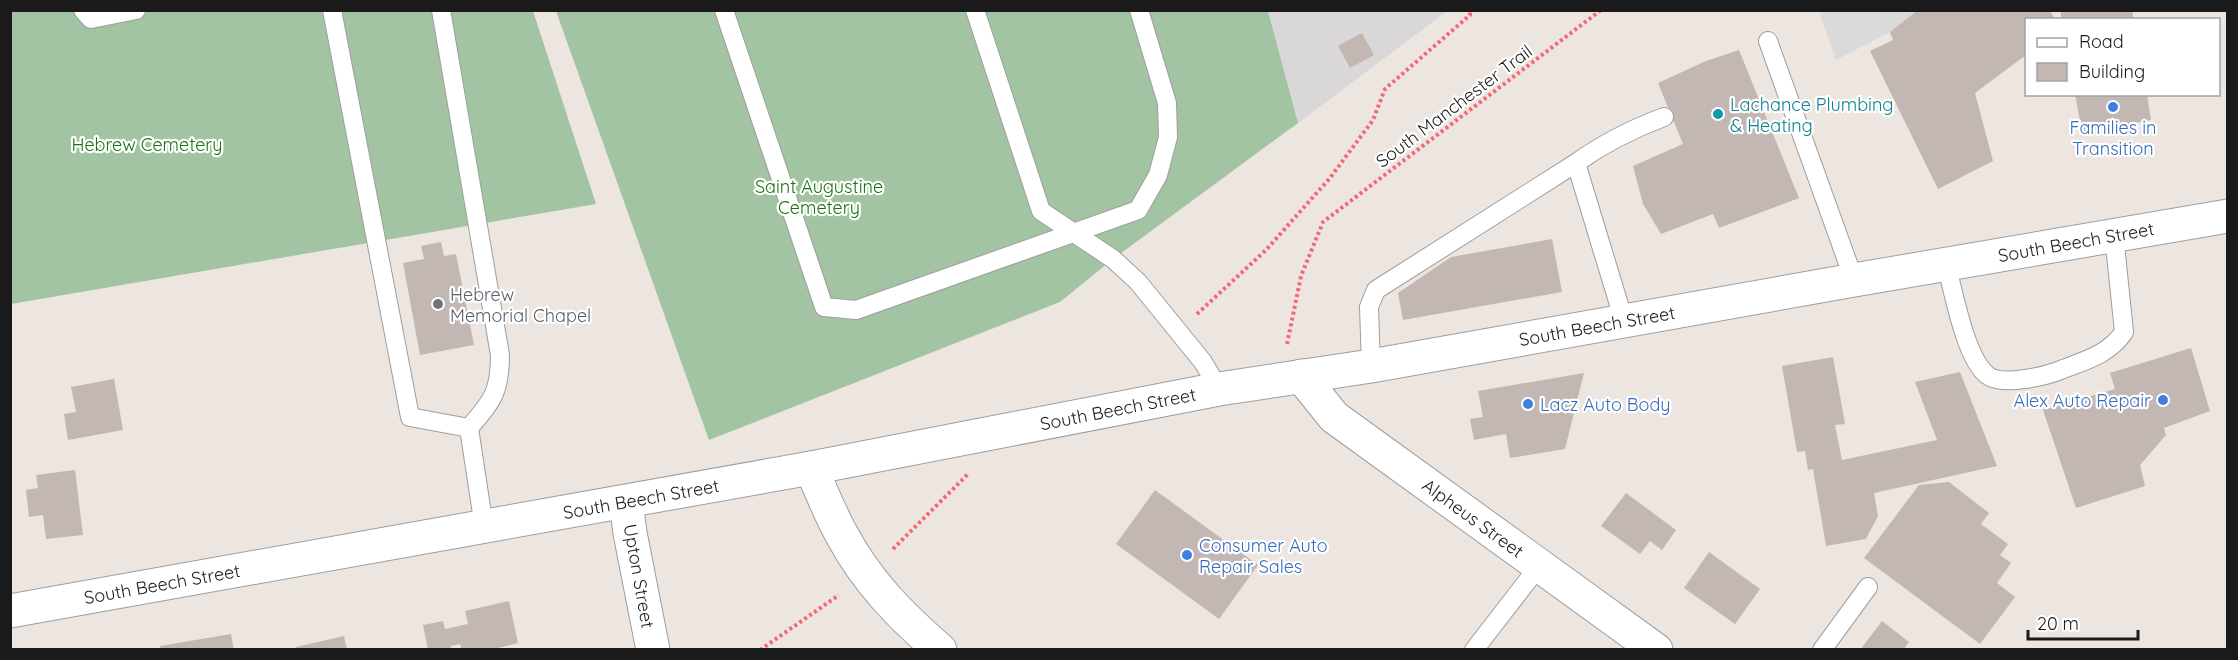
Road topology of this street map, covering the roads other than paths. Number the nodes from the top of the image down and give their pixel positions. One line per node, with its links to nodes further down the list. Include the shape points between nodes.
1 (83, 10): 2 (lane, via 91,19)
2 (136, 10)
3 (332, 10): 20 (lane, via 410,417)
4 (441, 10): 20 (lane, via 500,355 500,378 492,400)
5 (724, 10): 12 (lane, via 824,307 856,310)
6 (975, 10): 12 (lane, via 1041,211)
7 (1139, 10): 12 (lane, via 1167,103 1168,137 1158,176 1138,210)
8 (1768, 41): 15 (lane)
9 (1664, 117): 10 (lane, via 1602,145)
10 (1576, 163): 16 (lane); 18 (lane, via 1376,290 1369,307)
11 (2228, 216): 13 (street, South Beech Street)
12 (1074, 234): 19 (lane, via 1113,259 1138,282 1203,362)
13 (2114, 235): 14 (street, South Beech Street); 14 (lane, via 2124,332 2116,345 2054,373 2005,382 1988,376 1969,350)
14 (1946, 264): 15 (street, South Beech Street)
15 (1854, 280): 16 (street, South Beech Street)
16 (1624, 321): 18 (street, South Beech Street)
17 (1294, 362): 18 (street, South Beech Street); 19 (street, South Beech Street); 24 (street, Alpheus Street, via 1334,417)
18 (1371, 366)
19 (1219, 389): 21 (street, South Beech Street)
20 (469, 428): 23 (lane)
21 (811, 468): 22 (street, South Beech Street); 28 (street, via 842,535 867,575 900,615)
22 (626, 502): 23 (street, South Beech Street); 27 (street, Upton Street)
23 (484, 527): 26 (street, South Beech Street)
24 (1539, 566): 29 (lane); 30 (street, Alpheus Street)
25 (1868, 587): 31 (lane)
26 (10, 611)
27 (653, 650)
28 (940, 650)
29 (1474, 650)
30 (1656, 650)
31 (1822, 650)

